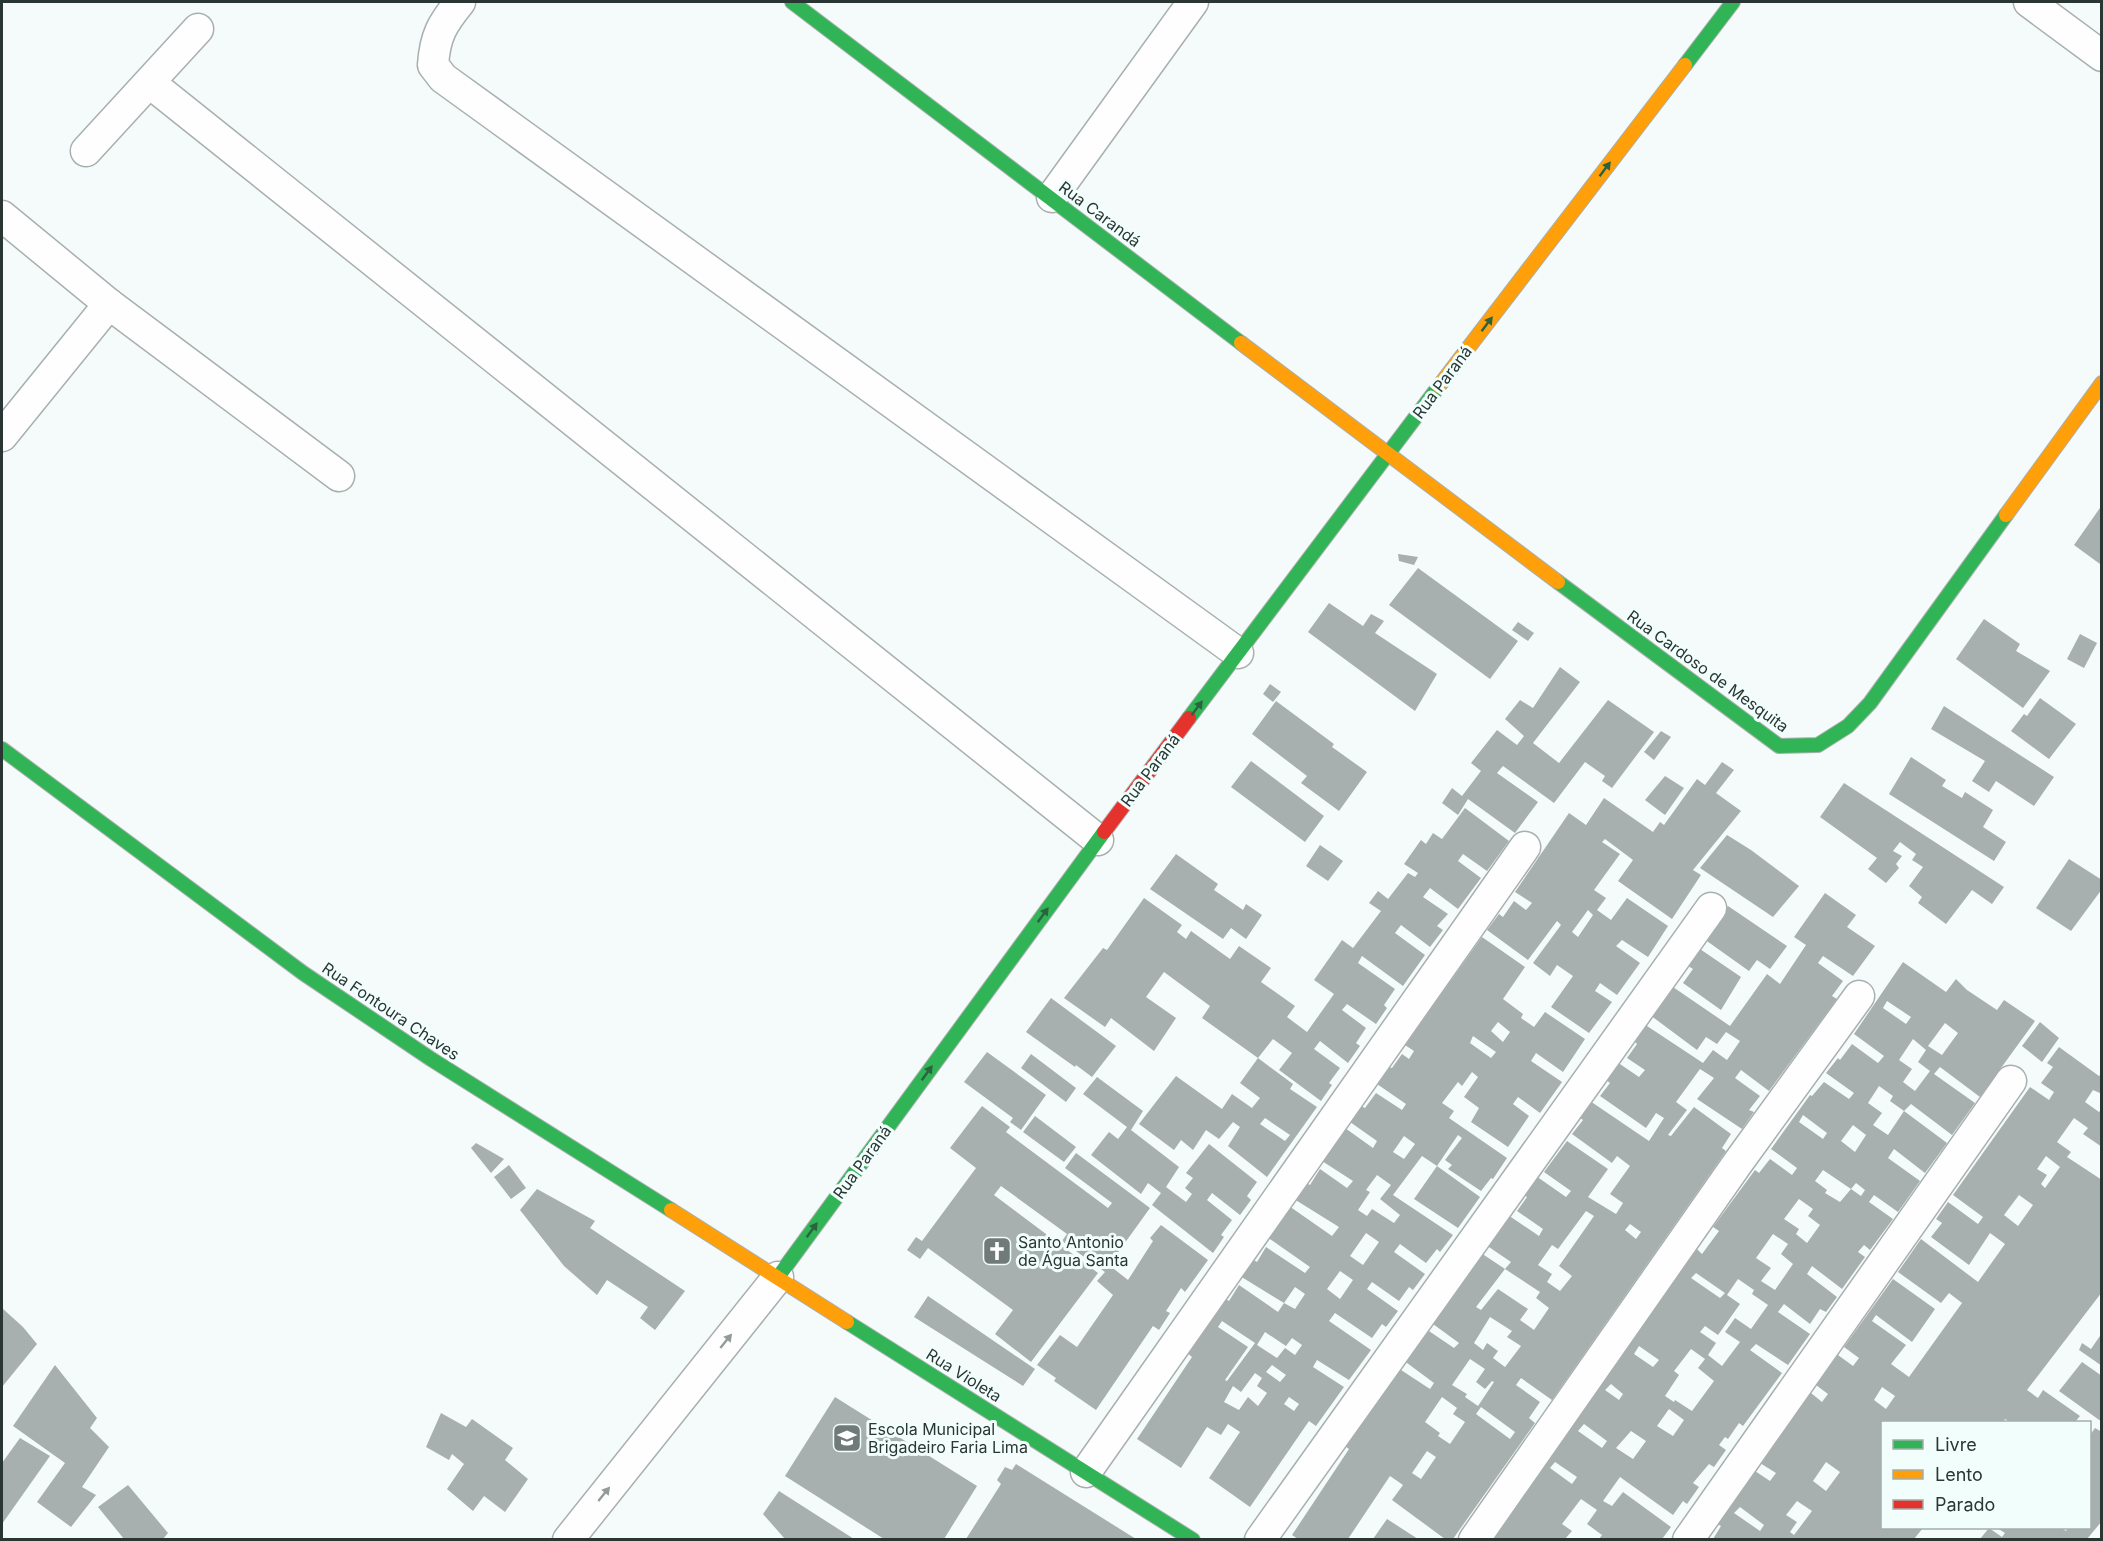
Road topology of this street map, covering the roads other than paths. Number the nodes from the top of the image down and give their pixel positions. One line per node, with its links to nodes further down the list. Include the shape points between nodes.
1 (460, 2): 17 (street, via 436,38 433,65 443,78)
2 (792, 2): 10 (street, Rua Carandá)
3 (1193, 2): 10 (street)
4 (1733, 2): 15 (street, Rua Paraná, one-way to 4)
5 (2034, 5): 7 (street)
6 (198, 29): 8 (street)
7 (2102, 56)
8 (150, 83): 9 (street); 19 (street)
9 (86, 151)
10 (1052, 197): 15 (street, Rua Carandá)
11 (2, 216): 12 (street)
12 (109, 304): 14 (street); 16 (street)
13 (2102, 383): 15 (street, Rua Cardoso de Mesquita, via 1870,703 1848,726 1818,745 1779,746)
14 (2, 436)
15 (1387, 454): 17 (street, Rua Paraná)
16 (339, 476)
17 (1238, 653): 19 (street, Rua Paraná, one-way to 17)
18 (2, 749): 24 (street, Rua Fontoura Chaves, via 303,973 431,1059)
19 (1098, 840): 24 (street, Rua Paraná, one-way to 19)
20 (1525, 847): 25 (street)
21 (1711, 909): 28 (street)
22 (1859, 996): 29 (street)
23 (2011, 1080): 30 (street)
24 (777, 1277): 25 (street, Rua Violeta); 26 (street, Rua Paraná, one-way to 24)
25 (1086, 1472): 27 (street, Rua Violeta)
26 (568, 1539)
27 (1193, 1539)
28 (1260, 1539)
29 (1474, 1539)
30 (1688, 1539)

